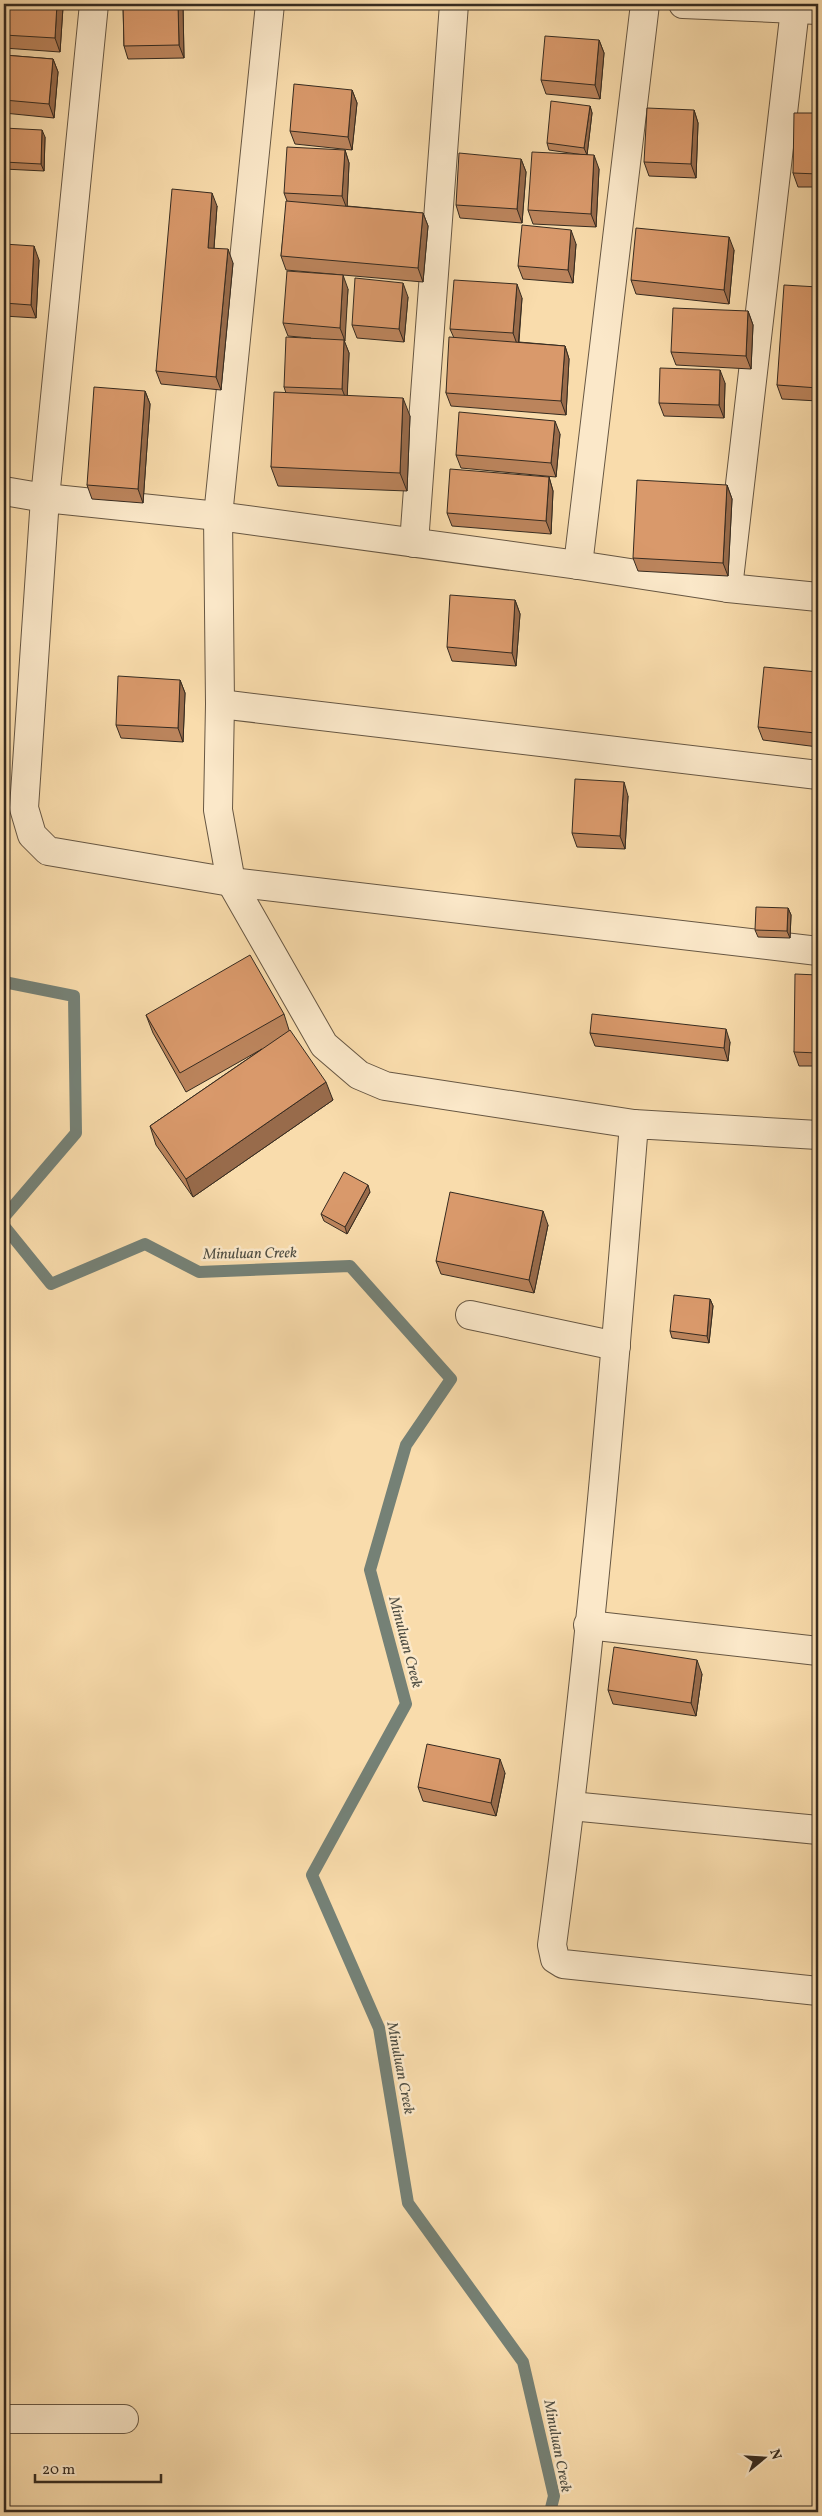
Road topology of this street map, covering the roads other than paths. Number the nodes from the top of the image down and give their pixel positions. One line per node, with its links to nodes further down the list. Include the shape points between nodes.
1 (94, 4): 8 (street)
2 (270, 4): 9 (street)
3 (454, 4): 10 (street)
4 (645, 4): 11 (street)
5 (683, 4): 6 (street)
6 (807, 10): 12 (street)
7 (4, 491): 8 (street)
8 (45, 498): 9 (street); 16 (street, via 24,808 32,835 48,851)
9 (218, 516): 10 (street); 14 (street)
10 (414, 543): 11 (street)
11 (578, 565): 12 (street)
12 (728, 588): 13 (street)
13 (818, 597)
14 (220, 704): 15 (street); 16 (street, via 218,810)
15 (818, 775)
16 (231, 882): 17 (street); 18 (street, via 324,1045 359,1075 385,1086)
17 (818, 951)
18 (634, 1124): 19 (street); 21 (street)
19 (818, 1135)
20 (470, 1315): 21 (street)
21 (616, 1346): 22 (street)
22 (588, 1625): 23 (street); 24 (street)
23 (818, 1651)
24 (571, 1806): 25 (street); 26 (street, via 552,1945 555,1959 563,1964)
25 (818, 1830)
26 (818, 1991)
27 (124, 2418): 28 (street)
28 (4, 2420)

